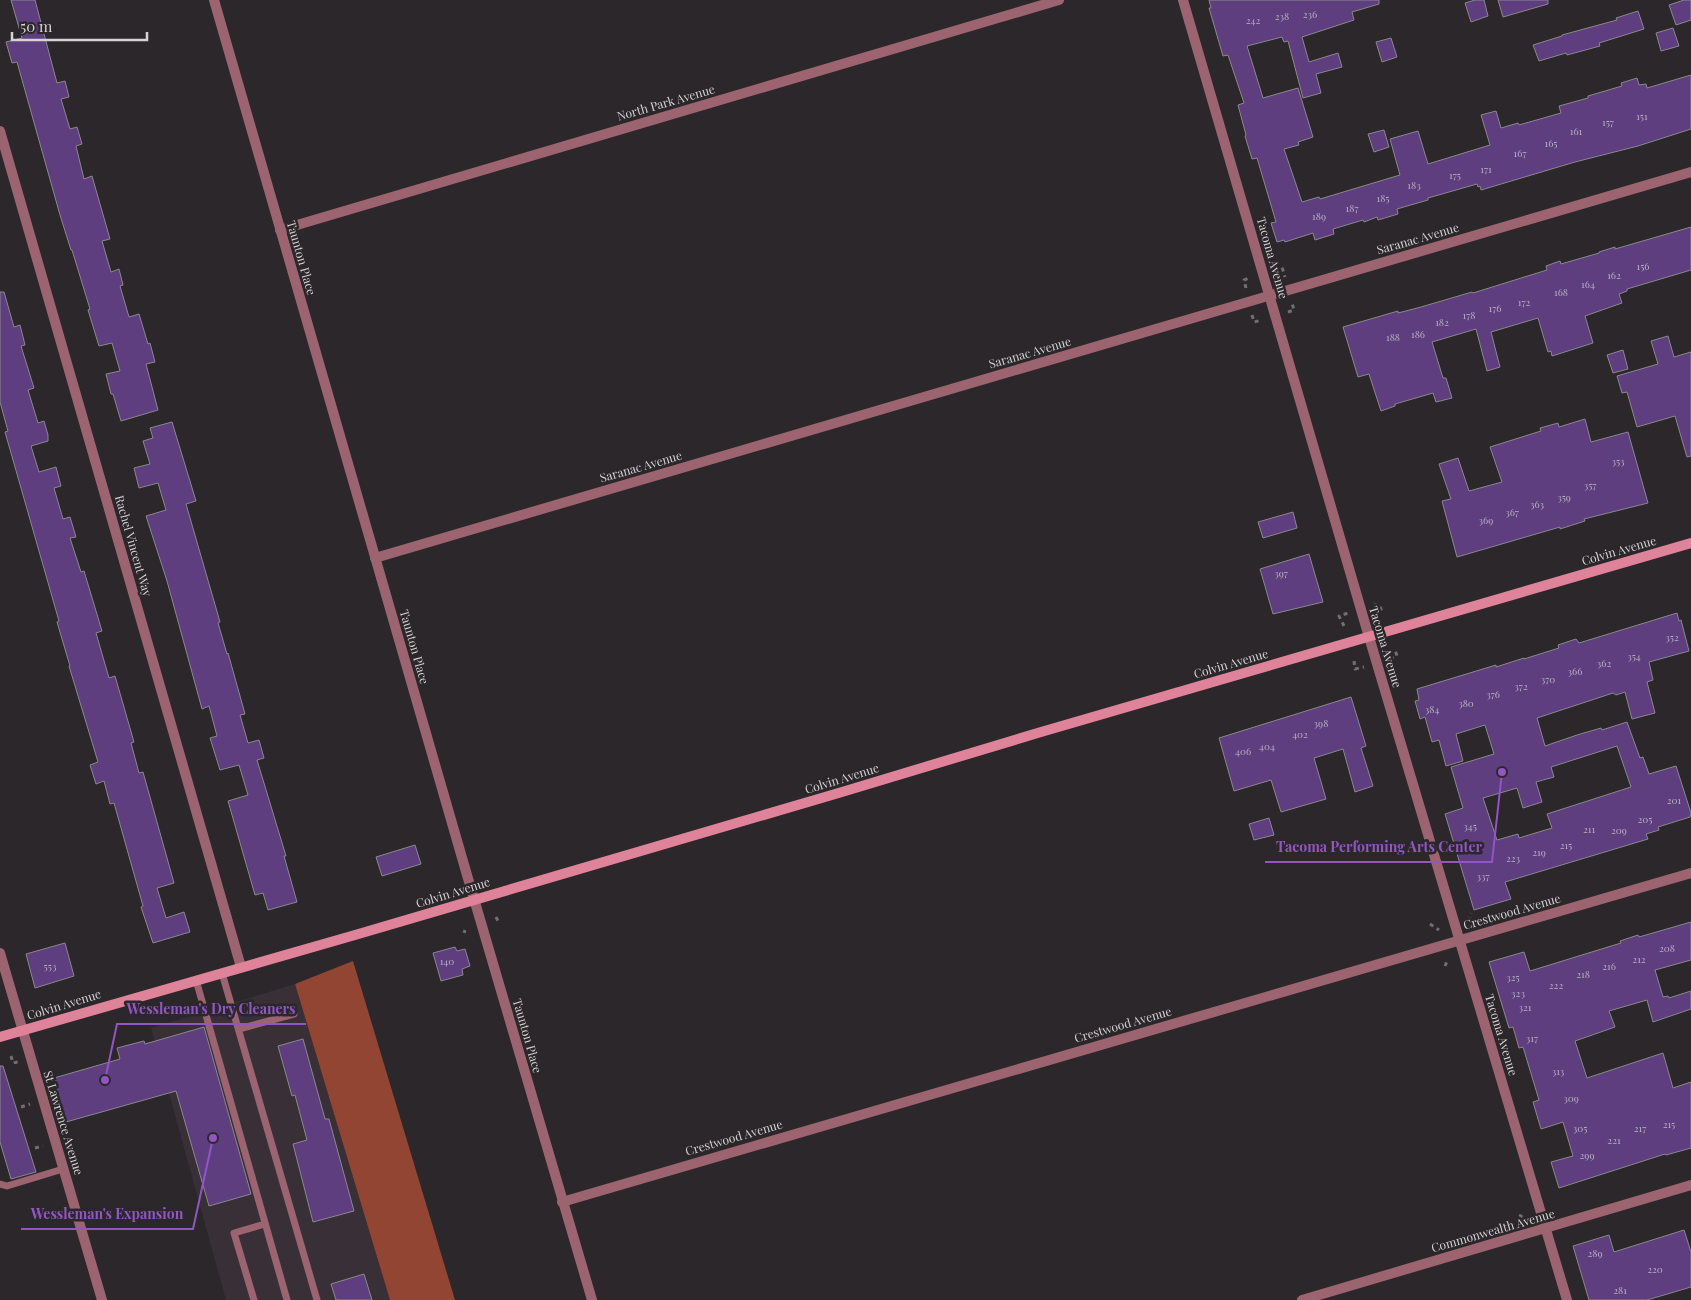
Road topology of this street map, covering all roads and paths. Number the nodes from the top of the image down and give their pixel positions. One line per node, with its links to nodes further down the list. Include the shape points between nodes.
1 (214, 0): 6 (street, Taunton Place)
2 (1059, 0): 6 (street, North Park Avenue)
3 (1183, 0): 11 (street, Tacoma Avenue)
4 (0, 131): 37 (street, Rachel Vincent Way)
5 (1691, 172): 11 (street, Saranac Avenue)
6 (280, 230): 17 (street, Taunton Place)
7 (1274, 270): 8 (path, via 1282,267)
8 (1285, 277)
9 (1249, 278): 10 (path, via 1244,280)
10 (1246, 288)
11 (1270, 296): 17 (street, Saranac Avenue); 22 (street, Tacoma Avenue)
12 (1292, 303): 13 (path, via 1294,310)
13 (1287, 313)
14 (1252, 314): 15 (path, via 1254,322)
15 (1262, 320)
16 (1691, 543): 22 (street, Colvin Avenue)
17 (375, 558): 28 (street, Taunton Place)
18 (1373, 605): 19 (path, via 1380,604)
19 (1382, 612)
20 (1349, 613): 21 (path, via 1339,616)
21 (1344, 626)
22 (1369, 637): 28 (street, Colvin Avenue); 33 (street, Tacoma Avenue)
23 (1395, 650): 24 (path, via 1397,656)
24 (1388, 659)
25 (1354, 661): 26 (path, via 1355,669)
26 (1364, 667)
27 (1691, 873): 33 (street, Crestwood Avenue)
28 (474, 900): 37 (street, Colvin Avenue); 53 (street, Taunton Place)
29 (1471, 913): 30 (path)
30 (1469, 921)
31 (1430, 924): 32 (path)
32 (1439, 930)
33 (1460, 940): 53 (street, Crestwood Avenue); 57 (street, Tacoma Avenue)
34 (0, 953): 42 (street, St Lawrence Avenue)
35 (1448, 959): 36 (path)
36 (1445, 966)
37 (241, 967): 38 (street, Colvin Avenue)
38 (222, 972): 39 (street, Colvin Avenue); 41 (lane)
39 (196, 980): 42 (street, Colvin Avenue); 56 (lane)
40 (294, 1014): 41 (lane)
41 (239, 1030): 61 (lane)
42 (22, 1031): 43 (street, Colvin Avenue); 50 (street, St Lawrence Avenue)
43 (0, 1037)
44 (11, 1056): 45 (path, via 13,1063)
45 (18, 1062)
46 (32, 1104): 47 (path)
47 (21, 1107)
48 (44, 1145): 49 (path)
49 (35, 1148)
50 (63, 1169): 51 (lane, via 7,1186); 58 (street, St Lawrence Avenue)
51 (0, 1184)
52 (1691, 1185): 57 (street, Commonwealth Avenue)
53 (562, 1202): 62 (street, Taunton Place)
54 (1519, 1215): 55 (path)
55 (1524, 1218)
56 (265, 1224): 59 (lane, via 234,1233); 60 (lane)
57 (1545, 1228): 63 (street, Commonwealth Avenue); 64 (street, Tacoma Avenue)
58 (102, 1300)
59 (254, 1300)
60 (287, 1300)
61 (317, 1300)
62 (592, 1300)
63 (1302, 1300)
64 (1567, 1300)

